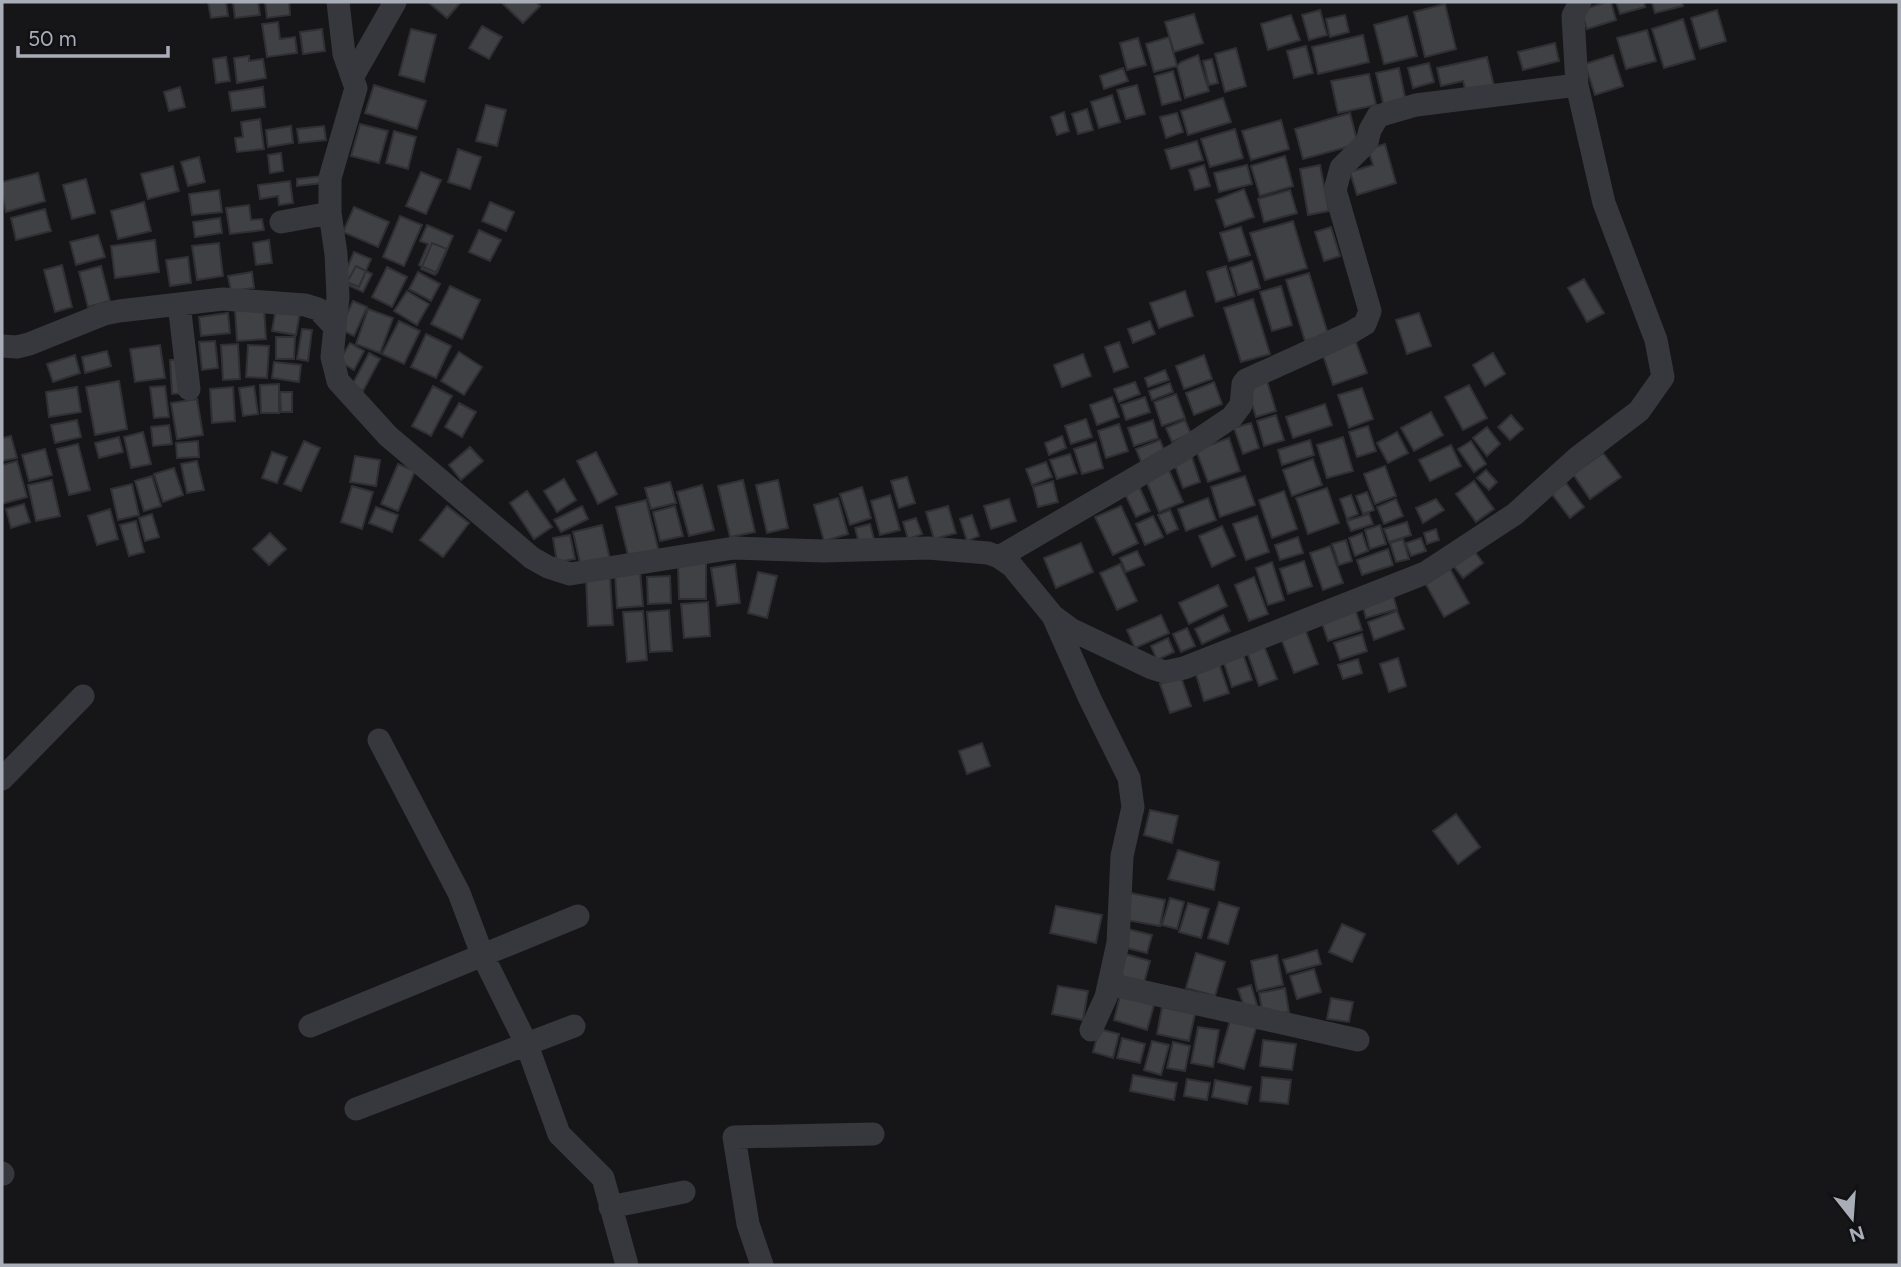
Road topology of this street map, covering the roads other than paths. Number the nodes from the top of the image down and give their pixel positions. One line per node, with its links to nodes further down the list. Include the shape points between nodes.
1 (338, 2): 4 (street, via 344,54)
2 (395, 2): 4 (street)
3 (1580, 2): 5 (street, via 1573,16)
4 (353, 76): 6 (street, via 355,96 330,178)
5 (1577, 85): 12 (street, via 1416,105 1378,116 1367,142 1341,168 1335,190 1370,311 1365,324 1246,380 1241,405 1232,417); 13 (street, via 1604,203 1656,340 1663,377 1639,411 1515,514 1425,573 1184,668 1165,672 1152,668 1072,630)
6 (330, 213): 7 (street); 9 (street, via 337,286)
7 (281, 222)
8 (179, 304): 9 (street, via 223,299 291,303 318,309); 10 (street, via 104,314 29,344); 11 (street)
9 (335, 327): 12 (street, via 332,357 338,381 388,436 532,558 570,574 734,548 928,548)
10 (2, 346)
11 (189, 389)
12 (999, 557): 13 (street, via 1012,566)
13 (1053, 616): 19 (street, via 1129,778 1133,807 1122,856 1118,943)
14 (83, 696): 16 (street)
15 (379, 740): 18 (street, via 460,893)
16 (2, 779)
17 (578, 916): 18 (street)
18 (482, 954): 20 (street); 24 (street)
19 (1109, 984): 22 (street); 23 (street)
20 (310, 1026)
21 (574, 1026): 24 (street)
22 (1091, 1030)
23 (1358, 1040)
24 (527, 1045): 25 (street); 28 (street, via 559,1134 603,1178)
25 (356, 1109)
26 (873, 1134): 30 (street, via 734,1138 748,1224)
27 (684, 1192): 28 (street)
28 (610, 1207): 29 (street)
29 (627, 1265)
30 (762, 1265)

